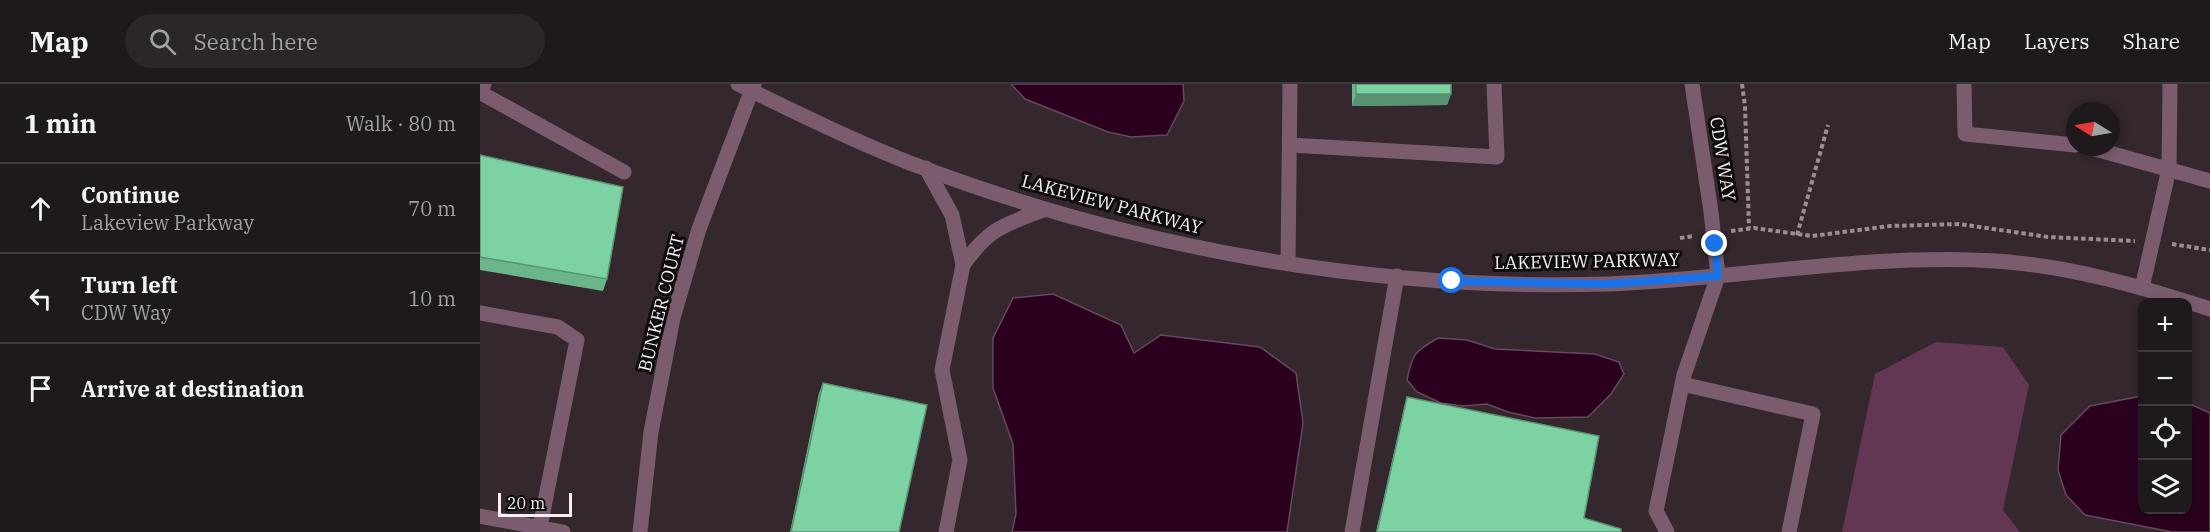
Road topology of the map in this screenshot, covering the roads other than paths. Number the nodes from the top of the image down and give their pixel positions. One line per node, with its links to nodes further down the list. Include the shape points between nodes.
1 (484, 84): 14 (street, via 480,93)
2 (738, 84): 8 (street, LAKEVIEW PARKWAY)
3 (1290, 84): 9 (street)
4 (1494, 84): 9 (street, via 1497,157)
5 (1692, 84): 20 (street, CDW WAY)
6 (1964, 84): 10 (street, via 1965,134)
7 (2170, 84): 13 (street)
8 (753, 88): 12 (street, LAKEVIEW PARKWAY, via 829,129); 28 (street, BUNKER COURT, via 699,229 673,318 651,432)
9 (1290, 145): 17 (street)
10 (2066, 145)
11 (2120, 156): 13 (street)
12 (926, 168): 16 (street, LAKEVIEW PARKWAY); 18 (street, via 952,215)
13 (2169, 169): 15 (street); 21 (street)
14 (624, 172)
15 (2210, 181)
16 (1046, 209): 17 (street, LAKEVIEW PARKWAY, via 1171,242); 18 (street, via 997,227 980,241)
17 (1288, 264): 19 (street, LAKEVIEW PARKWAY)
18 (963, 265): 29 (street, via 942,370 960,460)
19 (1397, 276): 20 (street, LAKEVIEW PARKWAY, via 1471,282 1608,284); 30 (street)
20 (1718, 276): 21 (street, LAKEVIEW PARKWAY, via 1911,261 1995,261 2066,270); 24 (street)
21 (2142, 288): 22 (street, LAKEVIEW PARKWAY)
22 (2210, 309)
23 (480, 313): 26 (street, via 558,327 577,340)
24 (1682, 384): 31 (street, via 1656,511); 32 (street, via 1813,414)
25 (480, 516): 26 (street)
26 (540, 527): 27 (street)
27 (563, 532)
28 (640, 532)
29 (945, 532)
30 (1352, 532)
31 (1667, 532)
32 (1789, 532)

